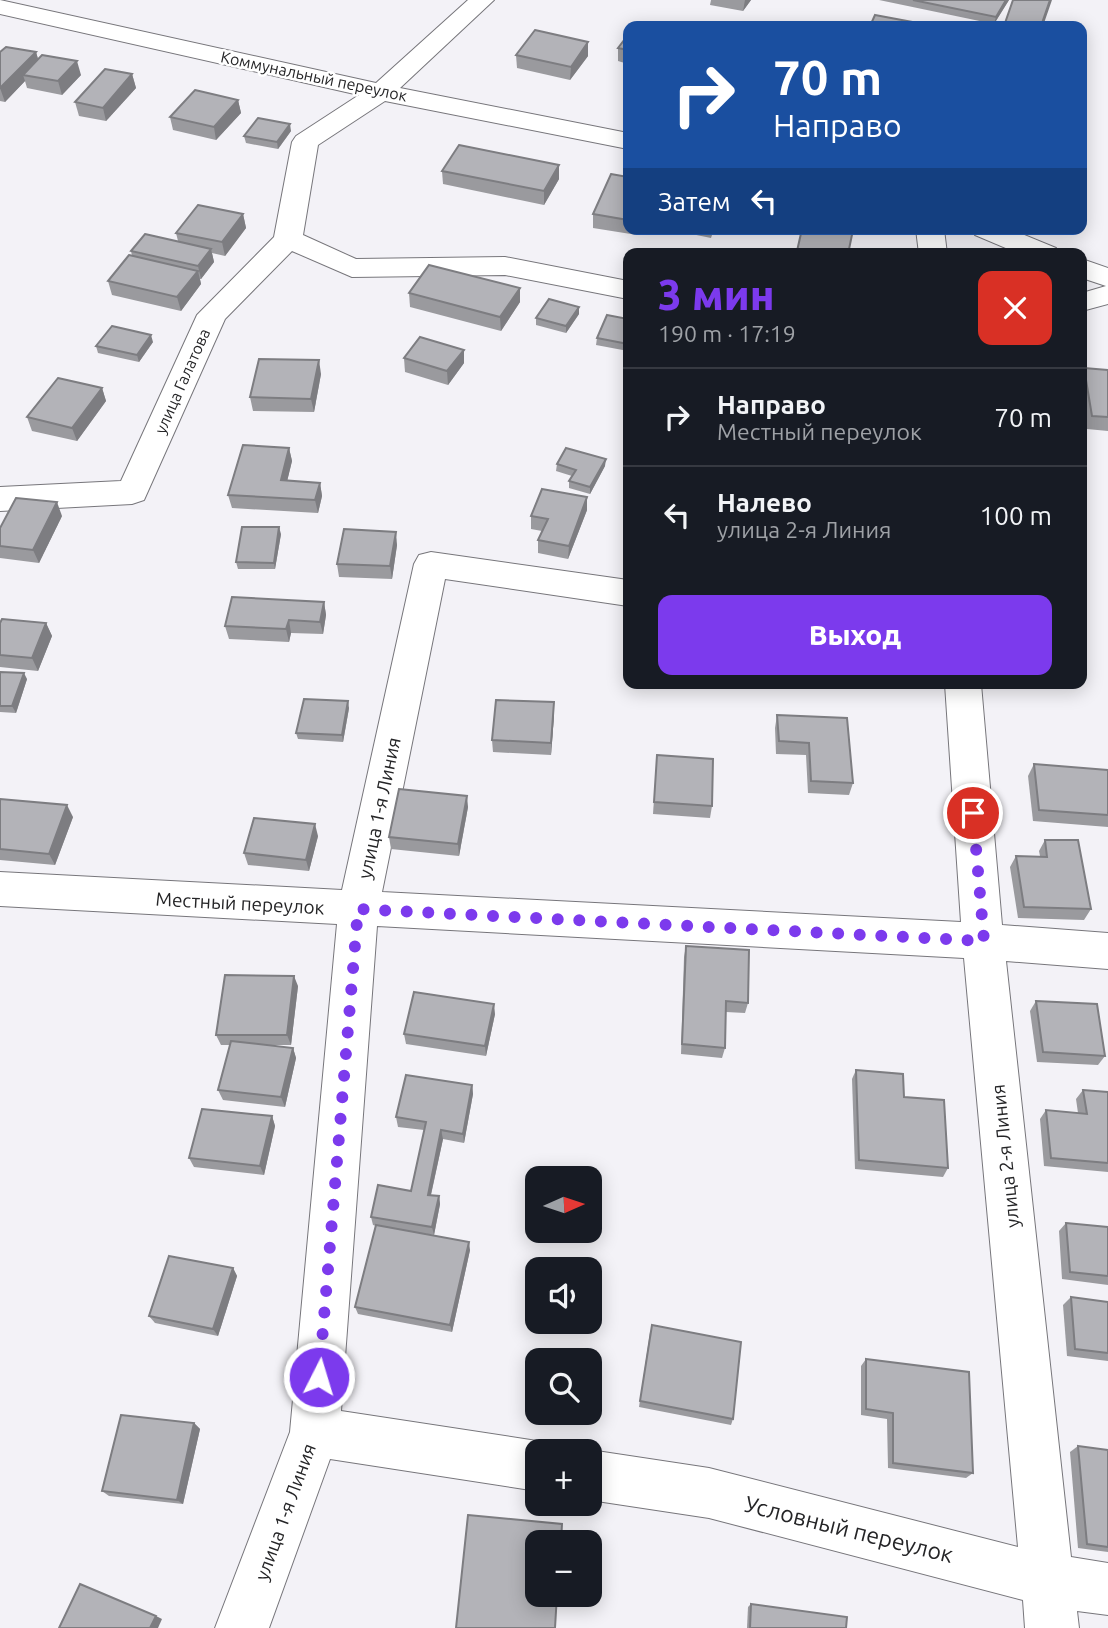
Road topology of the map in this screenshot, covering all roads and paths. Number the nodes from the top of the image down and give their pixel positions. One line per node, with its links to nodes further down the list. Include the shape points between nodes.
1 (482, 0): 3 (street)
2 (0, 7): 3 (street, Коммунальный переулок, via 110,20)
3 (381, 92): 4 (street, Коммунальный переулок); 6 (street, via 305,142)
4 (623, 140)
5 (1000, 235): 7 (street)
6 (288, 239): 10 (street, via 352,268 505,266); 13 (street, улица Галатова, via 212,315 132,492)
7 (1031, 248)
8 (1087, 270): 9 (street)
9 (1108, 278)
10 (623, 289)
11 (1108, 295): 12 (street)
12 (1087, 301)
13 (0, 499)
14 (623, 592): 17 (street, улица 1-я Линия, via 431,564)
15 (963, 689): 18 (street, улица 2-я Линия)
16 (0, 889): 17 (street, Местный переулок)
17 (358, 909): 18 (street, Местный переулок); 20 (street, улица 1-я Линия)
18 (984, 941): 19 (street, Местный переулок); 24 (street, улица 2-я Линия)
19 (1108, 951)
20 (315, 1432): 21 (street); 25 (street, улица 1-я Линия)
21 (525, 1464)
22 (602, 1477): 24 (street, Условный переулок, via 709,1493)
23 (1108, 1589): 24 (street, Условный переулок)
24 (1049, 1604)
25 (242, 1628)

